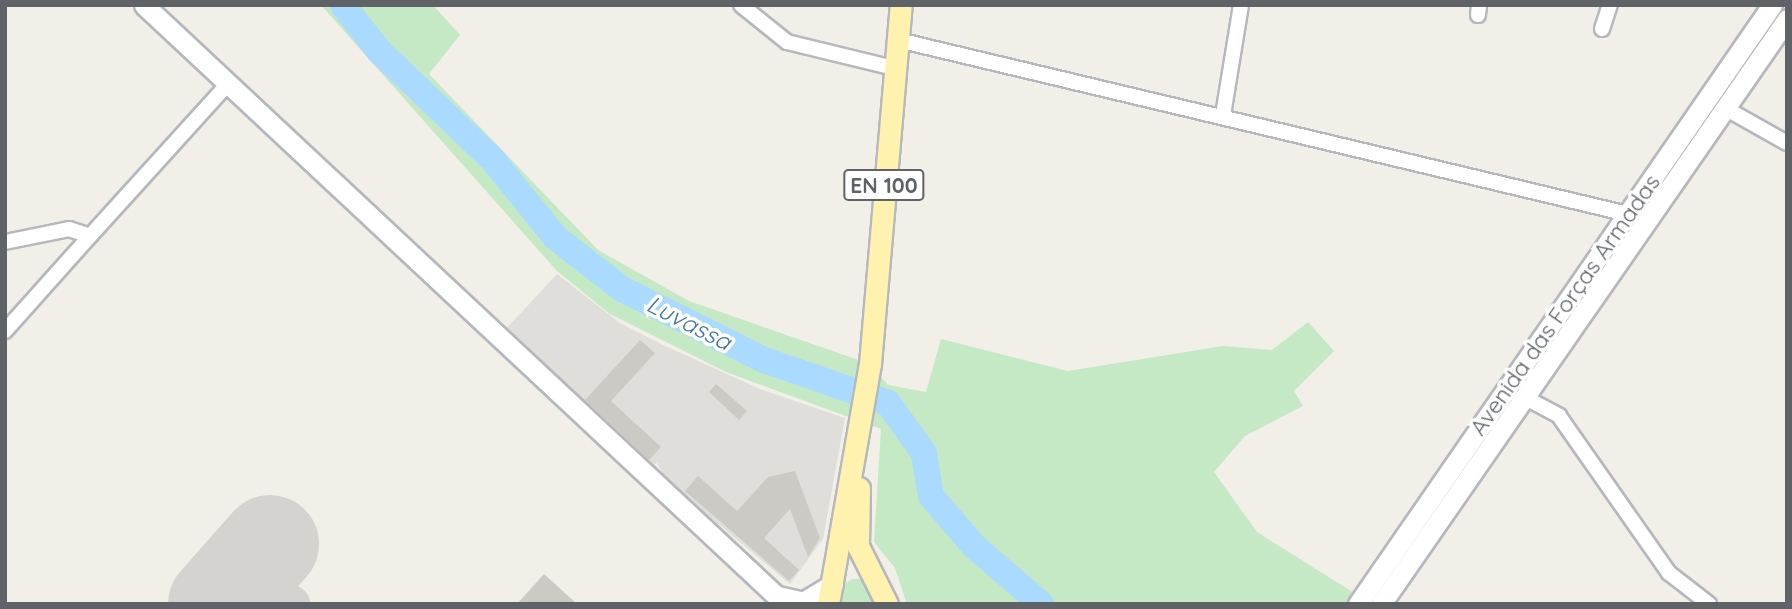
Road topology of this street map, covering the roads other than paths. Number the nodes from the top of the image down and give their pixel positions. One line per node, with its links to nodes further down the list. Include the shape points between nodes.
1 (144, 5): 11 (main road)
2 (741, 5): 10 (street, via 807,50)
3 (901, 5): 9 (main road, EN 100)
4 (1241, 5): 13 (street)
5 (1610, 5): 8 (street)
6 (1772, 5): 15 (main road, Avenida das Forças Armadas)
7 (1787, 19): 12 (main road, Avenida das Forças Armadas)
8 (1602, 29)
9 (898, 40): 10 (main road, EN 100); 13 (street)
10 (894, 68): 20 (main road, EN 100, via 870,364)
11 (226, 86): 16 (street); 23 (main road)
12 (1726, 107): 14 (street); 19 (main road, Avenida das Forças Armadas)
13 (1223, 114): 15 (street)
14 (1787, 143)
15 (1628, 214): 25 (main road, Avenida das Forças Armadas)
16 (90, 236): 17 (street, via 69,229); 18 (street)
17 (5, 242)
18 (5, 331)
19 (1524, 397): 24 (main road, Avenida das Forças Armadas); 26 (street, via 1559,415 1669,573)
20 (860, 428): 21 (main road, EN 100); 22 (main road, EN 100, via 858,546)
21 (831, 594): 22 (main road, EN 100, via 857,572); 23 (main road, via 803,602)
22 (885, 595)
23 (781, 600)
24 (1387, 601)
25 (1358, 604)
26 (1709, 604)

